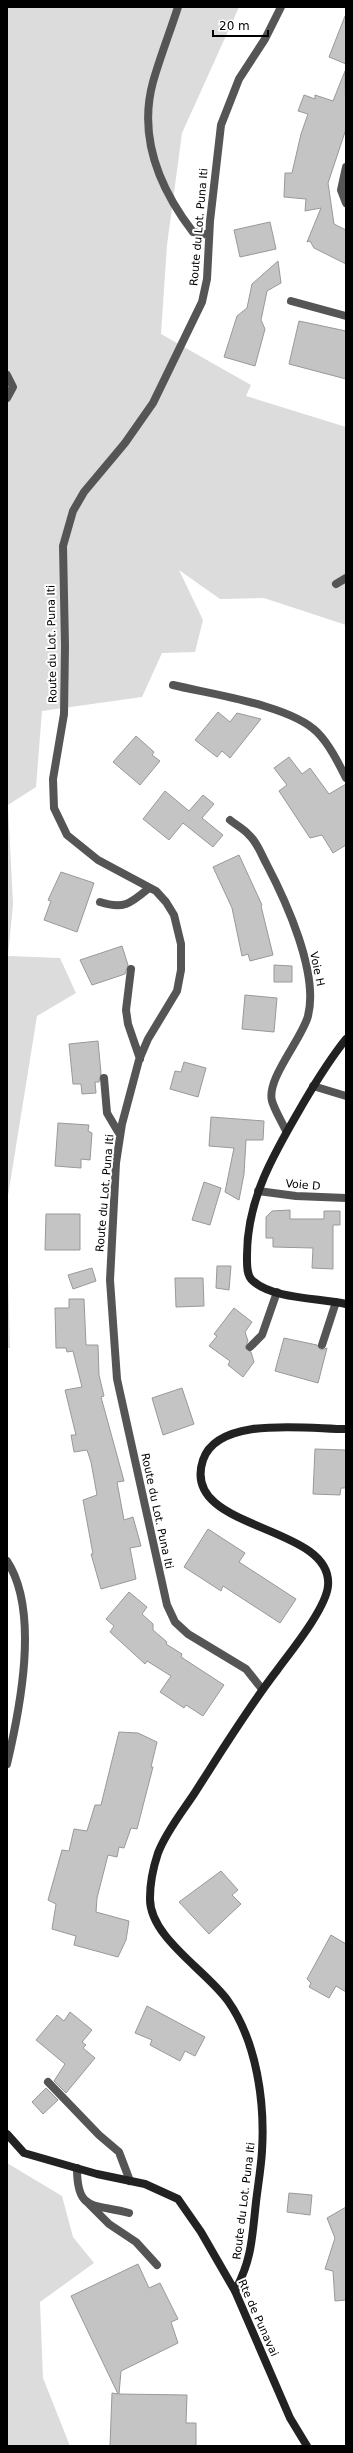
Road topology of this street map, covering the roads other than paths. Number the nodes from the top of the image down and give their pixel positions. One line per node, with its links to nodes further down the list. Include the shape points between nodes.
1 (178, 7): 5 (street, via 152,84 149,115 151,153 162,182 184,221 193,232)
2 (282, 7): 5 (street, Route du Lot. Puna Iti, via 239,79 221,125)
3 (346, 167): 4 (street, via 341,190)
4 (346, 204)
5 (209, 235): 15 (street, Route du Lot. Puna Iti, via 207,279 202,302 153,402 72,511 63,546 64,714 53,779 54,808 67,835 98,860)
6 (292, 301): 7 (street)
7 (346, 316)
8 (7, 375): 9 (street, via 13,387)
9 (7, 398)
10 (346, 578): 11 (street)
11 (336, 584)
12 (173, 685): 13 (street, via 255,704 306,724 323,739)
13 (346, 778)
14 (230, 820): 23 (street, Voie H, via 250,835 284,897 307,967 311,991 308,1015 272,1091 272,1100)
15 (149, 888): 16 (street, via 134,901 122,906); 19 (street, Route du Lot. Puna Iti, via 156,891 174,915 181,944 181,970 177,991 148,1039)
16 (100, 902)
17 (131, 969): 19 (street, via 126,1010)
18 (346, 1039): 21 (main road)
19 (140, 1059): 24 (street, Route du Lot. Puna Iti, via 132,1080)
20 (104, 1078): 24 (street, via 108,1113)
21 (313, 1086): 22 (street); 23 (main road)
22 (346, 1096)
23 (286, 1131): 25 (main road, via 273,1154)
24 (120, 1136): 34 (street, Route du Lot. Puna Iti, via 110,1280 114,1359 126,1426 167,1605 175,1622 188,1634 246,1669)
25 (258, 1191): 26 (street, Voie D); 27 (main road, via 248,1231 247,1267 251,1280)
26 (346, 1198)
27 (277, 1292): 28 (main road); 31 (street, via 262,1335)
28 (336, 1302): 29 (main road); 30 (street)
29 (346, 1304)
30 (322, 1345)
31 (250, 1347)
32 (346, 1429): 34 (main road, via 243,1430 226,1435 213,1444 204,1455 201,1478 206,1497 234,1515 293,1542 323,1564 328,1574 326,1596 295,1646)
33 (7, 1561): 35 (street, via 18,1585 24,1629 22,1680)
34 (262, 1689): 43 (main road, Route du Lot. Puna Iti, via 159,1850 150,1880 150,1903 158,1927 228,2001 250,2042 257,2074 262,2148 250,2253 247,2268)
35 (7, 1764)
36 (48, 2082): 39 (street, via 119,2152)
37 (7, 2134): 38 (main road, Rte de Punavai, via 24,2153)
38 (77, 2168): 39 (main road, Rte de Punavai); 40 (street, via 77,2188 81,2198)
39 (130, 2181): 43 (main road, Rte de Punavai, via 145,2184 178,2199 201,2232)
40 (89, 2204): 41 (street); 42 (street, via 109,2224 136,2242)
41 (129, 2213)
42 (157, 2265)
43 (235, 2291): 44 (main road, Rte de Punavai, via 290,2418)
44 (307, 2446)

